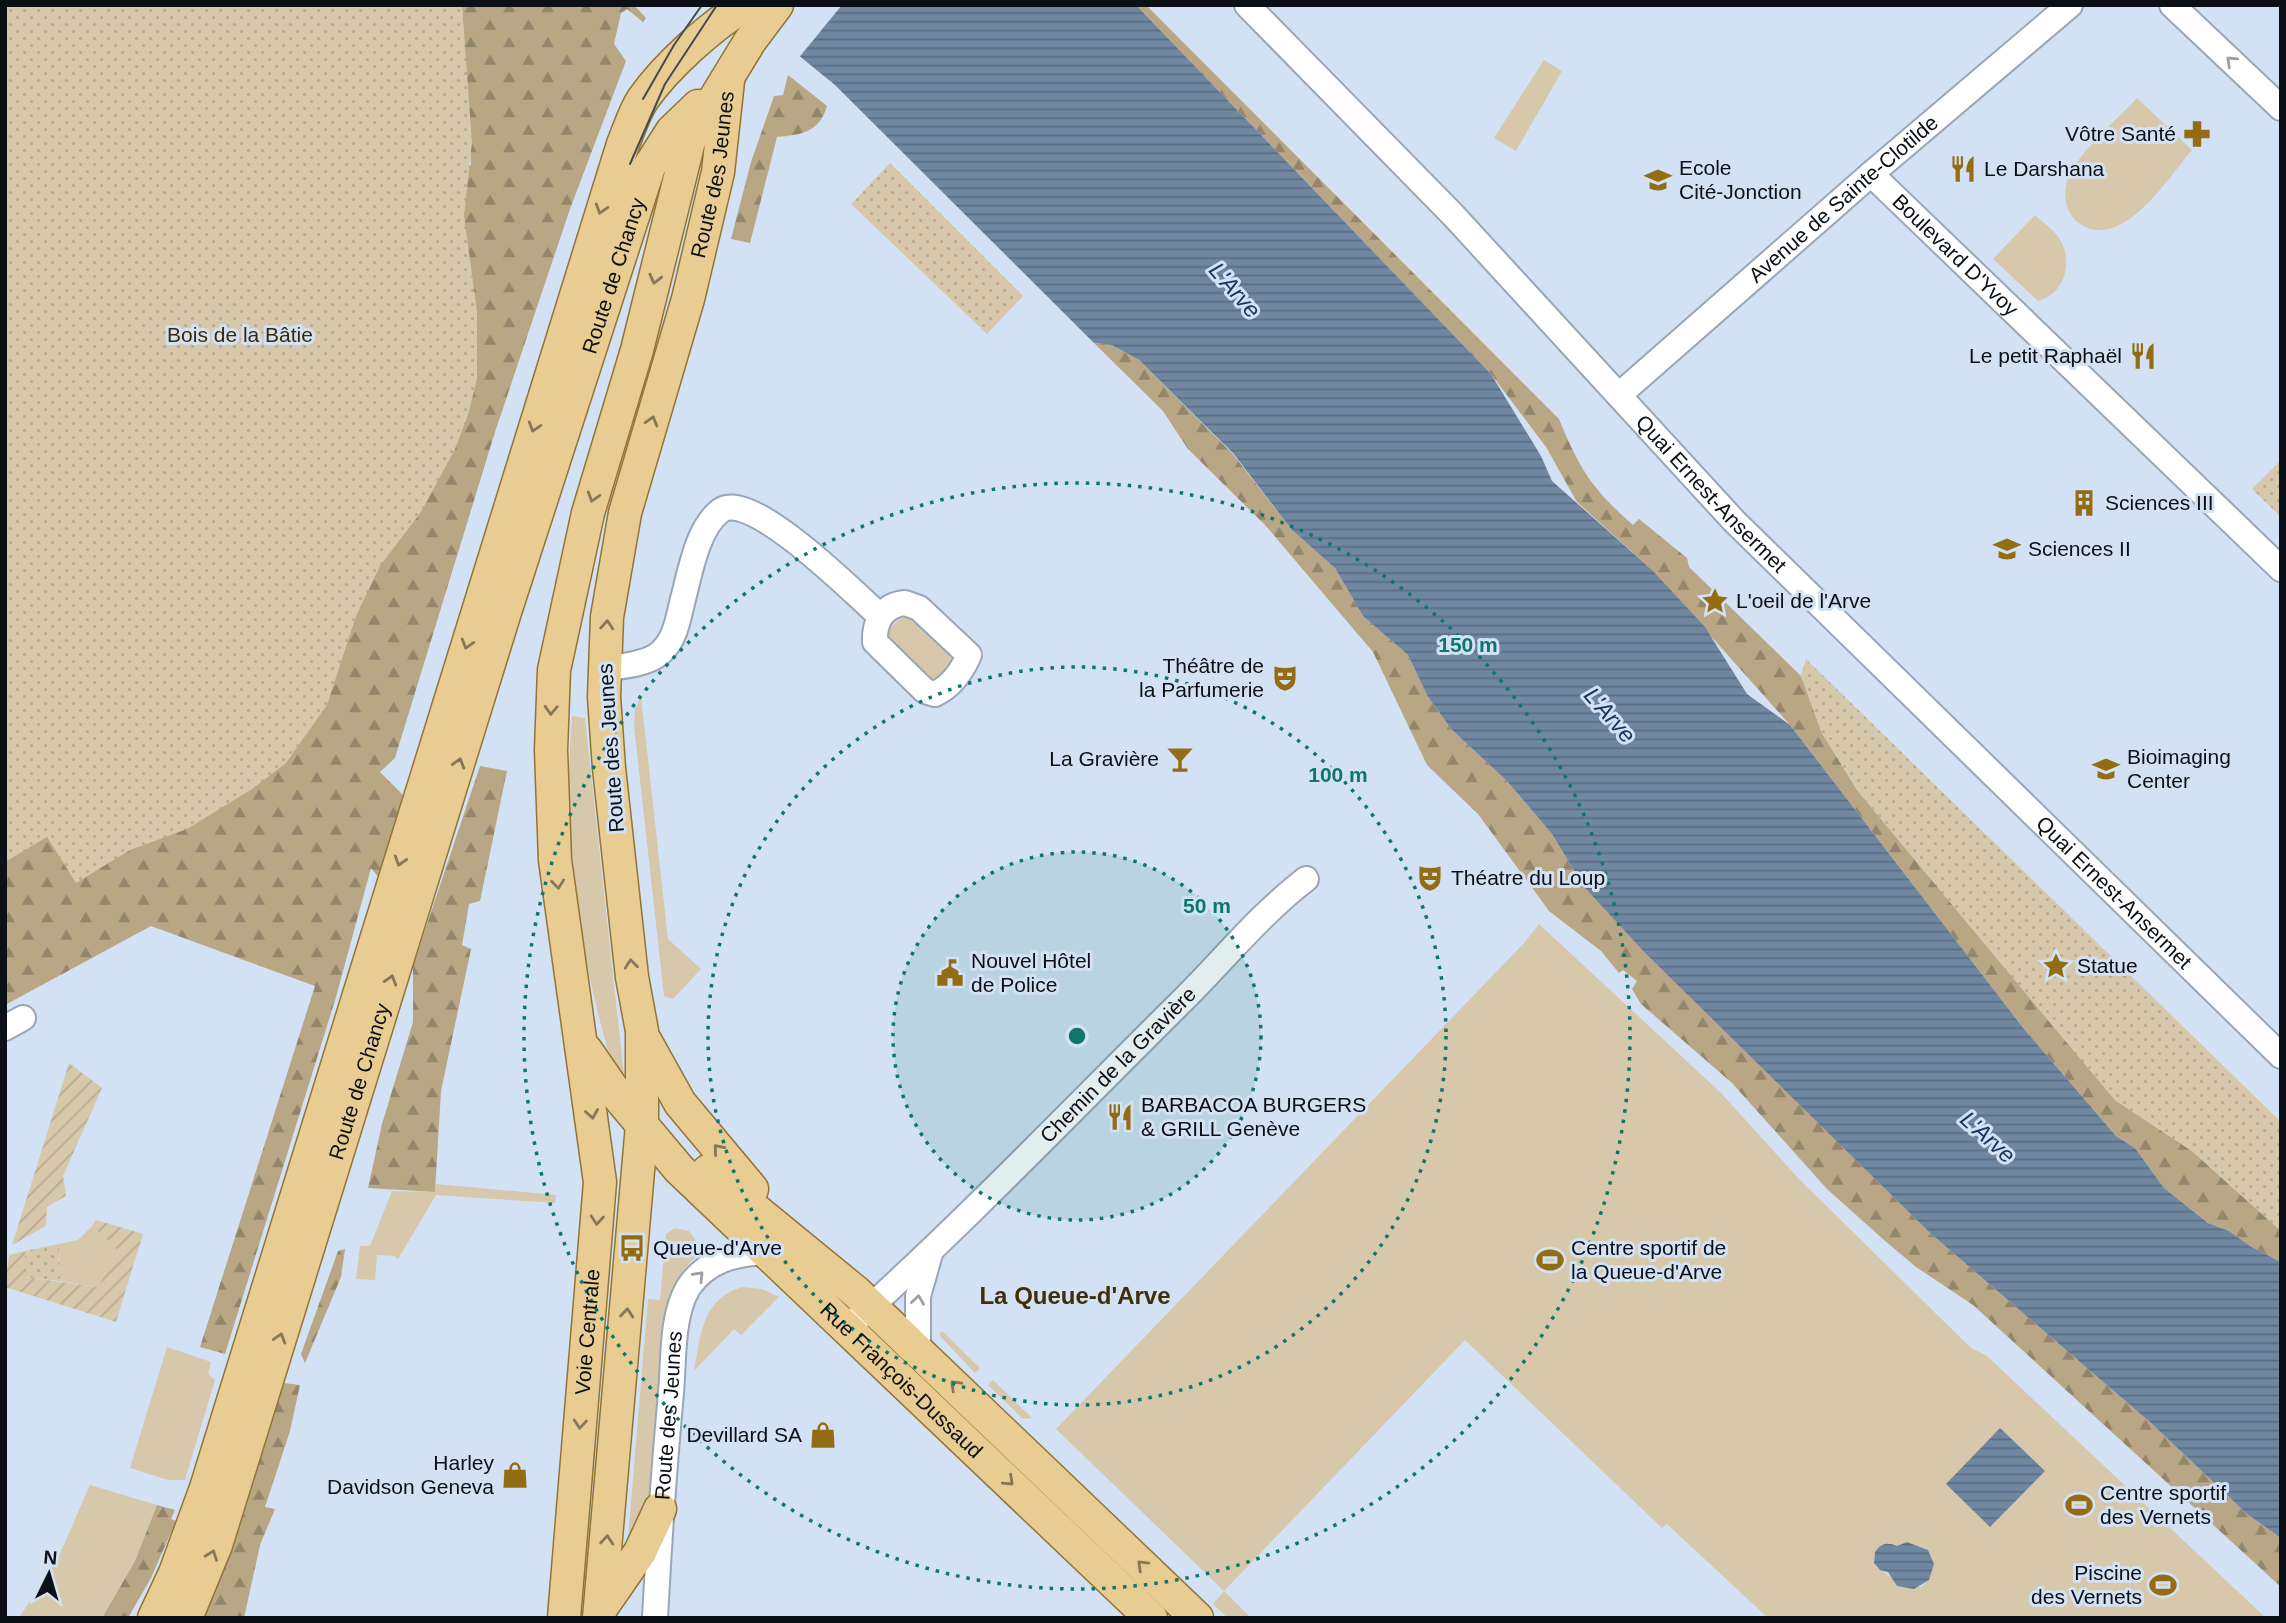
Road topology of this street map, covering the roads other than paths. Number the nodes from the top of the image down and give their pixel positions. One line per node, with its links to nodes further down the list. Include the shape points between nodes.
1 (777, 5): 7 (main road)
2 (1247, 5): 10 (street, Quai Ernest-Ansermet, via 1454,216)
3 (2070, 5): 9 (street, Avenue de Sainte-Clotilde)
4 (2172, 5): 8 (street, one-way to 4)
5 (734, 13): 6 (main road)
6 (690, 49): 7 (main road); 29 (main road, one-way to 29, via 643,99 611,176 206,1488 176,1573)
7 (728, 79): 13 (main road, Route des Jeunes, one-way to 7, via 617,550 693,277 722,148); 14 (main road, Route des Jeunes, one-way to 14, via 689,141 637,350 588,513); 30 (main road, Route de Chancy, one-way to 7, via 216,1545 505,612 649,167 672,131)
8 (2281, 108)
9 (1871, 174): 10 (street, Avenue de Sainte-Clotilde); 11 (street, Boulevard D'Yvoy)
10 (1619, 395): 18 (street, Quai Ernest-Ansermet, via 1734,521)
11 (2281, 569)
12 (880, 616): 13 (street, via 800,544 747,511 728,507 720,510 702,537 667,646 656,656)
13 (604, 669): 14 (main road); 16 (main road, Route des Jeunes, one-way to 13, via 608,768)
14 (554, 670): 17 (main road, Route des Jeunes, one-way to 17, via 551,751 560,908)
15 (1306, 879): 22 (street, Chemin de la Gravière, via 1276,902)
16 (642, 1031): 19 (main road, Route des Jeunes); 21 (main road, Rue François-Dussaud, one-way to 16, via 653,1060)
17 (583, 1046): 19 (main road); 20 (main road, Voie Centrale, one-way to 20)
18 (2281, 1056)
19 (646, 1136): 20 (main road, via 625,1149); 21 (main road, Rue François-Dussaud, via 684,1152); 28 (main road, Voie Centrale, one-way to 19)
20 (600, 1182): 27 (main road, Voie Centrale, one-way to 27)
21 (770, 1248): 23 (main road, Rue François-Dussaud); 24 (main road, Rue François-Dussaud); 26 (street, Route des Jeunes, one-way to 21, via 683,1298 706,1268 727,1257)
22 (930, 1253): 23 (street, Chemin de la Gravière); 25 (street, Chemin de la Gravière, one-way to 22, via 918,1296)
23 (871, 1306): 24 (street, Chemin de la Gravière); 25 (main road, Rue François-Dussaud)
24 (847, 1328): 34 (main road, Rue François-Dussaud, one-way to 34)
25 (918, 1349): 35 (main road, Rue François-Dussaud, one-way to 25)
26 (660, 1509): 28 (main road); 33 (street, Route des Jeunes)
27 (569, 1560): 31 (main road); 32 (main road, Voie Centrale)
28 (602, 1614)
29 (154, 1618)
30 (187, 1618)
31 (552, 1618)
32 (564, 1618)
33 (655, 1618)
34 (1151, 1618)
35 (1197, 1618)

